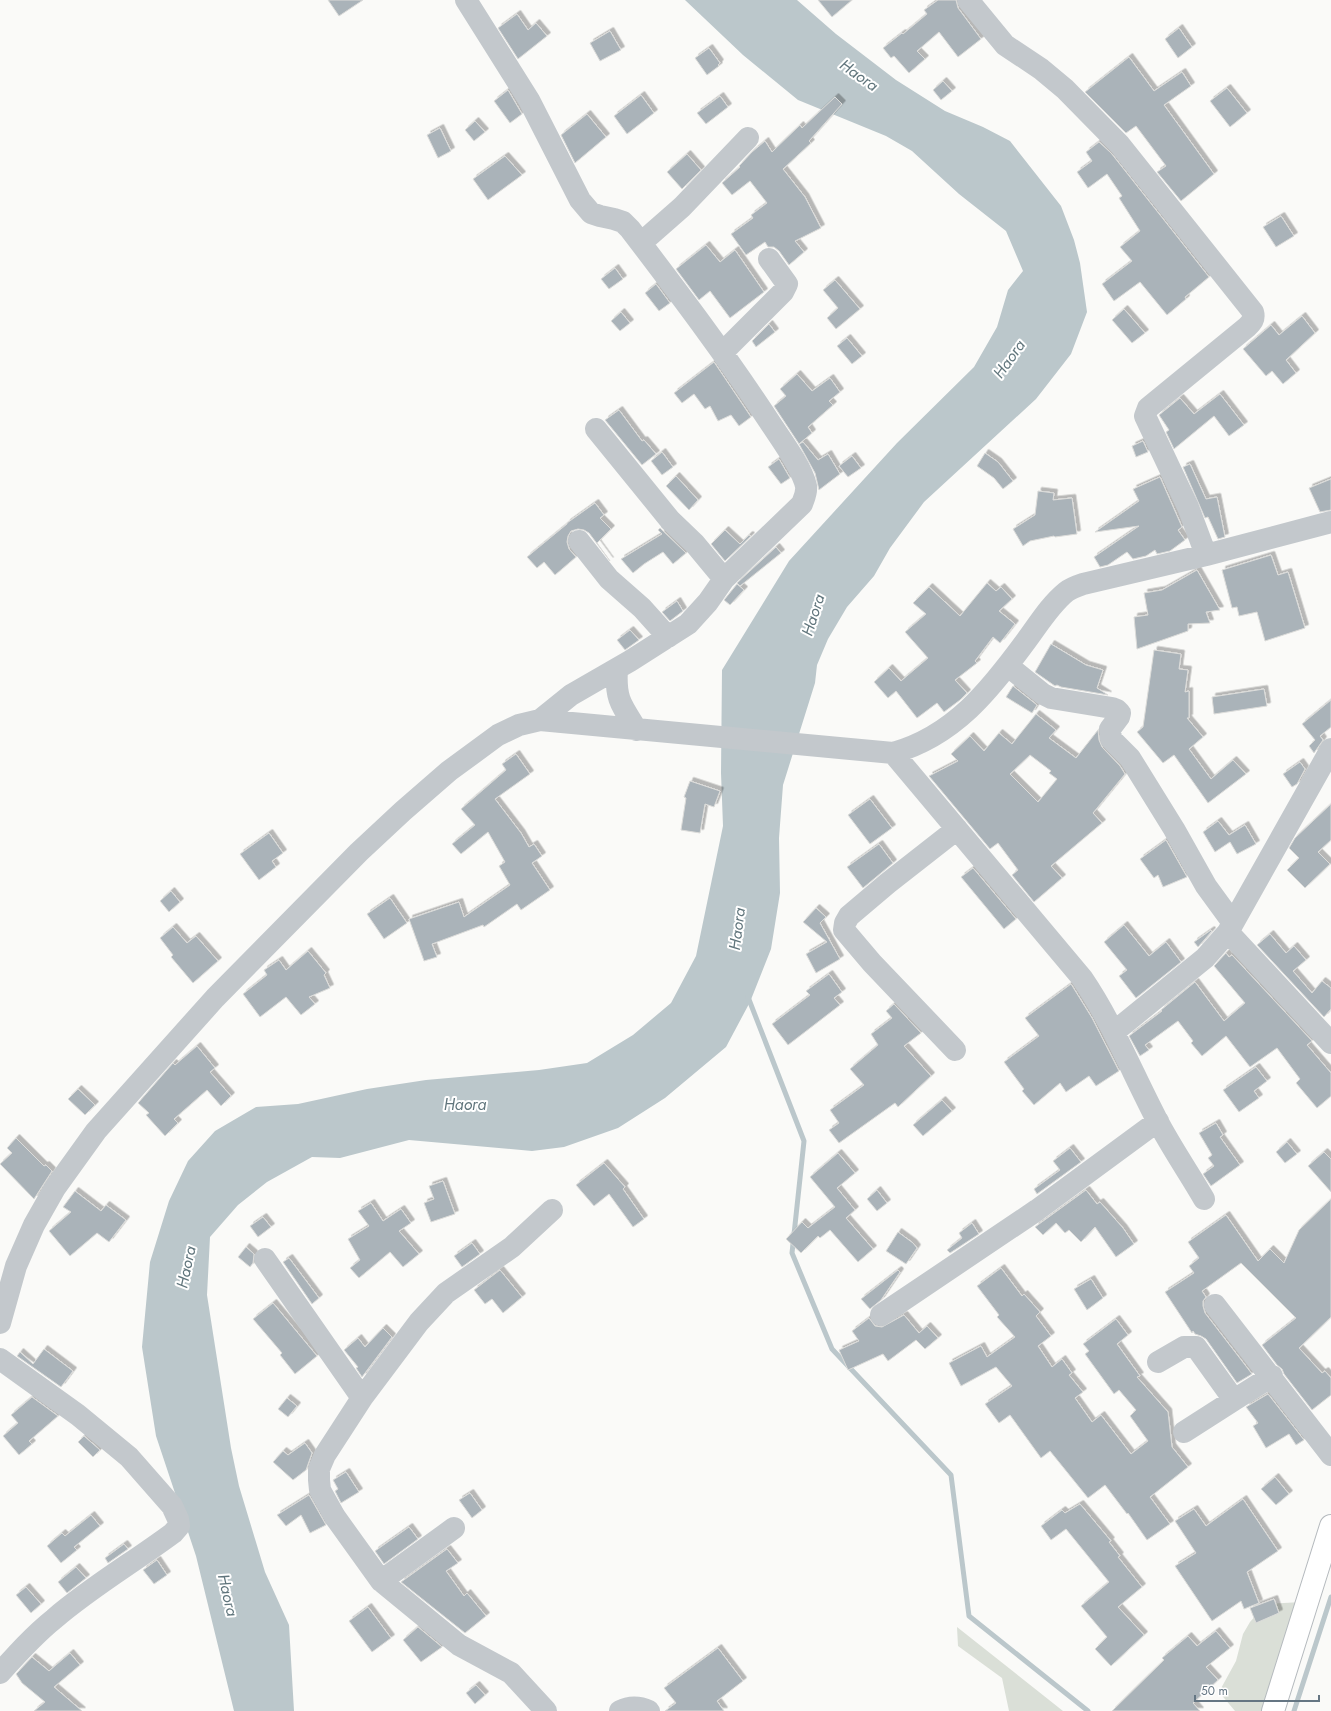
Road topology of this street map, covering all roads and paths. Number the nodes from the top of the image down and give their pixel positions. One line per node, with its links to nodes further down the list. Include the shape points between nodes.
1 (466, 0): 4 (street, via 529,100 580,200 591,213 623,222)
2 (968, 0): 10 (street, via 1004,45 1041,69 1065,89 1120,145 1253,312 1253,320 1247,328 1148,408 1145,416 1188,507)
3 (748, 138): 4 (street, via 682,207)
4 (641, 243): 6 (street)
5 (770, 259): 6 (street, via 787,284 783,292)
6 (723, 352): 11 (street, via 786,446 804,479 806,488 802,504)
7 (596, 429): 11 (street, via 670,520 695,544)
8 (1331, 522): 10 (street)
9 (580, 541): 12 (street, via 609,579 642,608)
10 (1206, 555): 13 (street, via 1083,584 1067,591 1054,603)
11 (724, 579): 12 (street, via 697,616)
12 (668, 637): 14 (street)
13 (1008, 666): 18 (street, via 979,700 957,720 913,748); 20 (street, via 1043,694 1052,698 1112,708 1120,713 1120,717 1110,729 1111,739 1130,758)
14 (617, 669): 15 (street, via 571,695); 16 (street, via 618,696)
15 (540, 720): 16 (street); 30 (street, via 519,725 498,735 449,771 359,852 215,998 96,1131 55,1188 34,1225 16,1266)
16 (643, 730): 18 (street)
17 (1331, 749): 20 (street)
18 (894, 753): 19 (street)
19 (957, 829): 21 (street, via 1082,978); 23 (street, via 849,916 844,930)
20 (1231, 927): 21 (street, via 1205,958); 22 (street)
21 (1114, 1032): 24 (street)
22 (1331, 1043)
23 (955, 1050)
24 (1158, 1121): 25 (street); 29 (street, via 1037,1210)
25 (1204, 1199)
26 (552, 1210): 34 (street, via 512,1247 446,1294 419,1322)
27 (265, 1259): 34 (street)
28 (1215, 1305): 33 (street)
29 (881, 1314)
30 (0, 1323)
31 (0, 1359): 41 (street, via 78,1415 129,1457 172,1506 179,1526 173,1533 52,1620)
32 (1158, 1362): 35 (street, via 1184,1347 1196,1346)
33 (1272, 1376): 35 (street); 37 (street)
34 (362, 1398): 40 (street, via 325,1455 319,1469 320,1490 335,1517)
35 (1234, 1400): 36 (street)
36 (1184, 1432)
37 (1331, 1455)
38 (1331, 1526): 45 (main road)
39 (454, 1528): 40 (street)
40 (381, 1581): 42 (street, via 459,1645 511,1673)
41 (0, 1673)
42 (546, 1711)
43 (620, 1711): 44 (street, via 638,1706)
44 (649, 1711)
45 (1273, 1711)

